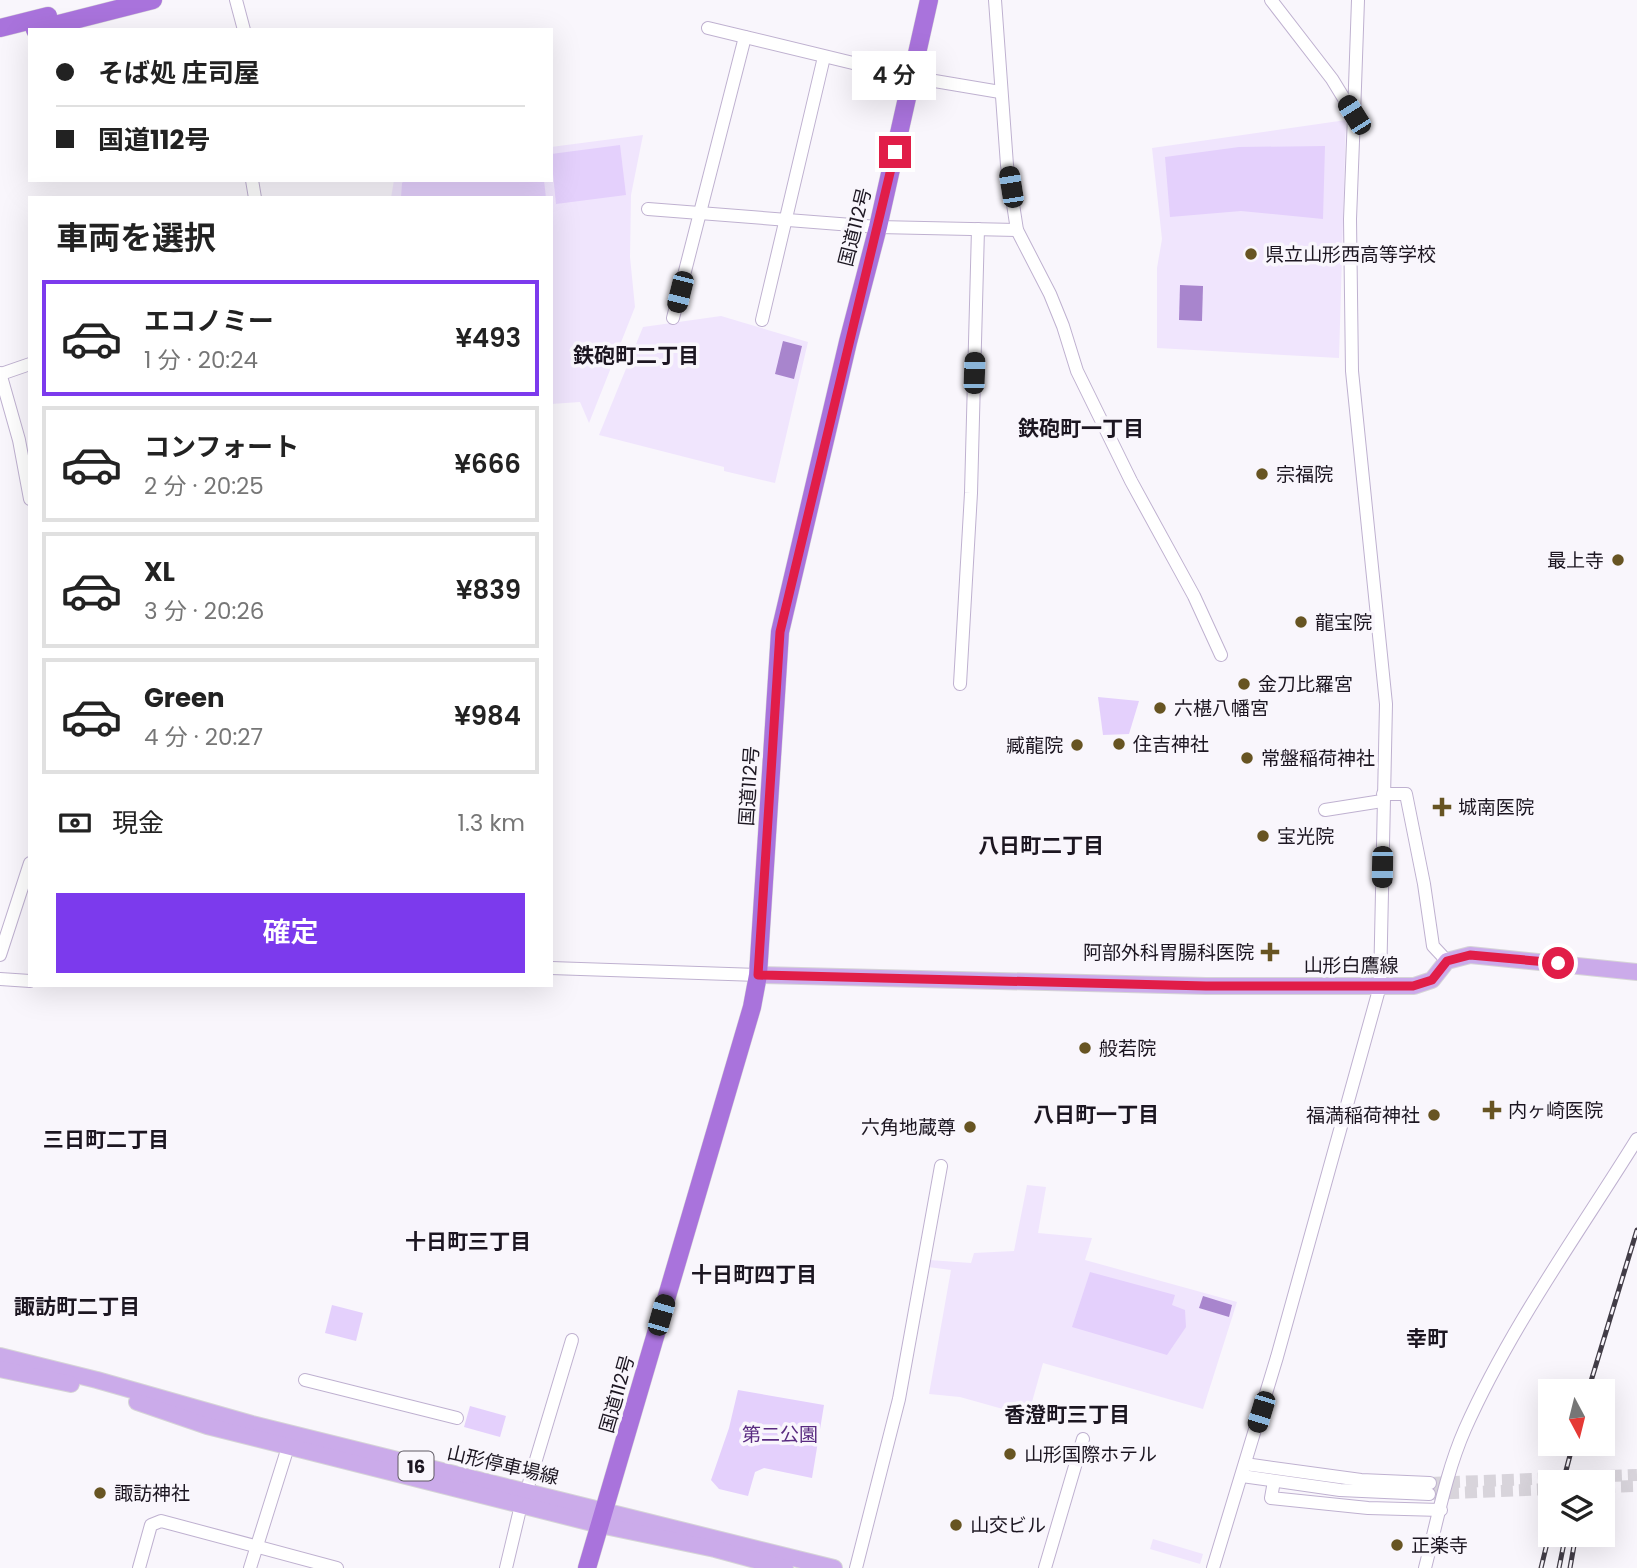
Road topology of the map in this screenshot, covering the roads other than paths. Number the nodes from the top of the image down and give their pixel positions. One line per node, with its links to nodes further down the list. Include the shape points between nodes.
1 (113, 0): 8 (highway)
2 (153, 0): 9 (highway)
3 (236, 0): 10 (street)
4 (929, 0): 16 (highway, 国道112号)
5 (996, 0): 17 (street)
6 (1271, 0): 18 (street)
7 (1358, 0): 18 (street)
8 (0, 28)
9 (40, 28)
10 (243, 28)
11 (708, 28): 13 (street)
12 (28, 31): 14 (highway)
13 (745, 37): 15 (street); 20 (street)
14 (0, 38)
15 (824, 57): 16 (street); 21 (street)
16 (911, 77): 17 (street); 22 (highway, 国道112号)
17 (1000, 92): 24 (street)
18 (1354, 115): 32 (street, via 1352,371 1386,704)
19 (648, 209): 20 (street)
20 (700, 212): 21 (street); 25 (street)
21 (784, 220): 22 (street); 26 (street)
22 (878, 227): 23 (street); 39 (highway, 国道112号, via 780,632)
23 (978, 229): 24 (street); 31 (street)
24 (1017, 230): 30 (street, via 1054,304 1077,371)
25 (673, 318)
26 (762, 320)
27 (28, 364): 28 (street)
28 (0, 373): 29 (street)
29 (28, 488)
30 (1221, 655)
31 (960, 684)
32 (1383, 798): 33 (street); 36 (street, via 1406,794 1433,946); 42 (street)
33 (1325, 810)
34 (28, 869): 35 (street)
35 (0, 955)
36 (1447, 961): 38 (main road, via 1470,955); 42 (main road, 山形白鷹線, via 1426,983)
37 (553, 968): 39 (street)
38 (1637, 972)
39 (758, 975): 42 (main road, 山形白鷹線); 56 (highway, 国道112号)
40 (0, 979): 41 (street)
41 (28, 981)
42 (1380, 986): 52 (street)
43 (1637, 1139): 55 (street, via 1500,1359 1465,1430)
44 (941, 1166): 65 (street, via 899,1399)
45 (572, 1340): 54 (street)
46 (0, 1356): 54 (main road, 山形停車場線 / 16)
47 (0, 1369): 51 (main road, 山形停車場線 / 16, via 108,1393)
48 (305, 1380): 49 (street)
49 (457, 1418)
50 (1083, 1439): 66 (street)
51 (288, 1447): 54 (main road, 山形停車場線 / 16); 57 (street)
52 (1243, 1470): 53 (street); 53 (street, via 1429,1488 1340,1490); 67 (street)
53 (1274, 1481): 55 (street, via 1271,1498)
54 (523, 1499): 56 (main road, 山形停車場線 / 16); 61 (street)
55 (1441, 1510): 68 (street)
56 (602, 1518): 62 (highway, 国道112号); 63 (main road, 山形停車場線 / 16); 64 (main road, 山形停車場線 / 16)
57 (257, 1546): 58 (street, via 161,1521 151,1525); 59 (street); 60 (street)
58 (139, 1568)
59 (250, 1568)
60 (337, 1568)
61 (506, 1568)
62 (587, 1568)
63 (785, 1568)
64 (834, 1568)
65 (856, 1568)
66 (1045, 1568)
67 (1213, 1568)
68 (1426, 1568)

